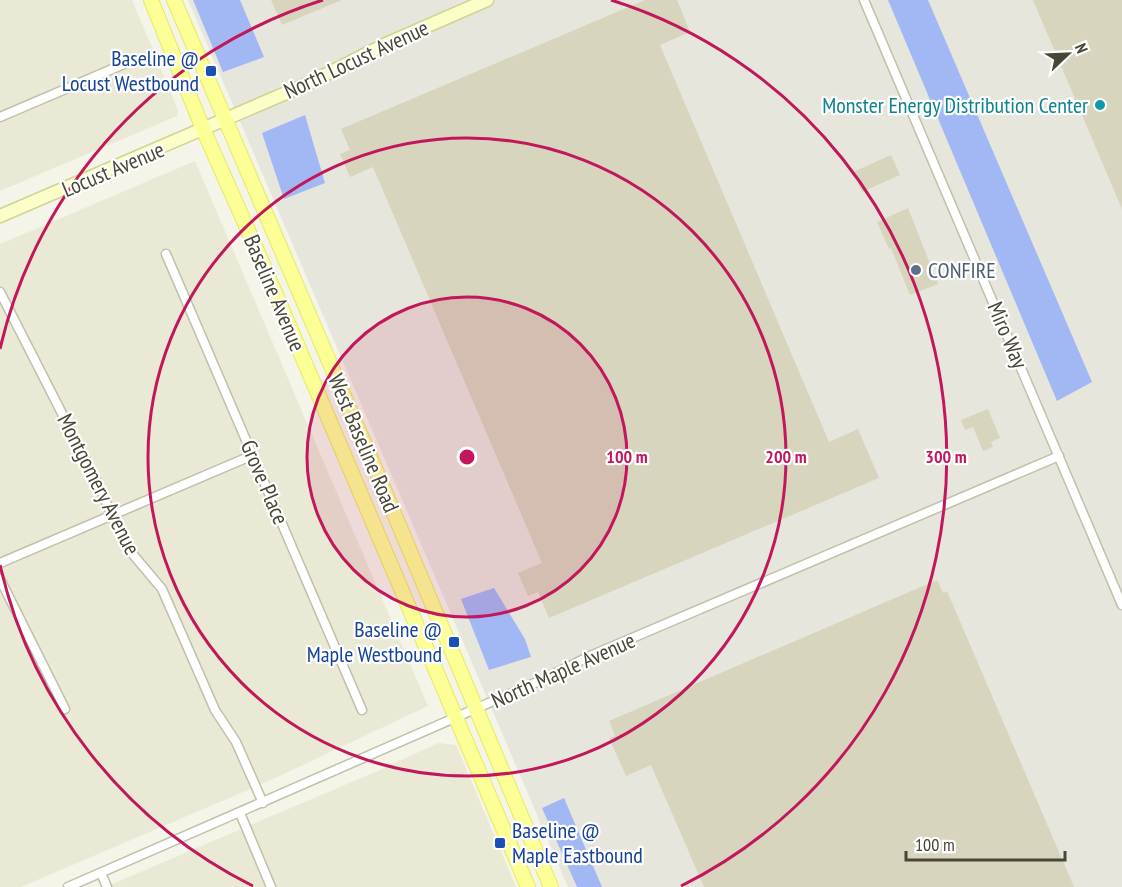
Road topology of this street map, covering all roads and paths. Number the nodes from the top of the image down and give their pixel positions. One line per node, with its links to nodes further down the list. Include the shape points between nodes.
1 (151, 0): 8 (main road, Baseline Avenue)
2 (174, 0): 7 (main road, West Baseline Road)
3 (487, 0): 7 (street, North Locust Avenue)
4 (864, 0): 13 (street, Miro Way)
5 (124, 64): 6 (street)
6 (0, 117)
7 (225, 119): 8 (street, Locust Avenue); 19 (main road, West Baseline Road)
8 (203, 129): 9 (street, Locust Avenue); 21 (main road, Baseline Avenue)
9 (0, 216)
10 (166, 254): 12 (street, Grove Place)
11 (0, 292): 14 (street, Montgomery Avenue)
12 (254, 455): 14 (street); 20 (street, Grove Place)
13 (1059, 456): 17 (street, Miro Way); 19 (street, North Maple Avenue, via 590,656)
14 (111, 514): 15 (street); 22 (street, Montgomery Avenue, via 125,545 162,589 215,710 236,742)
15 (0, 563)
16 (0, 579): 18 (street)
17 (1122, 605)
18 (65, 709)
19 (476, 709): 21 (street, North Maple Avenue); 29 (main road, West Baseline Road)
20 (362, 710)
21 (456, 718): 22 (street, North Maple Avenue); 28 (main road)
22 (263, 803): 23 (street, North Maple Avenue)
23 (240, 813): 24 (street, North Maple Avenue); 27 (street)
24 (101, 873): 25 (street, North Maple Avenue); 26 (street)
25 (68, 887)
26 (107, 887)
27 (271, 887)
28 (528, 887)
29 (551, 887)

